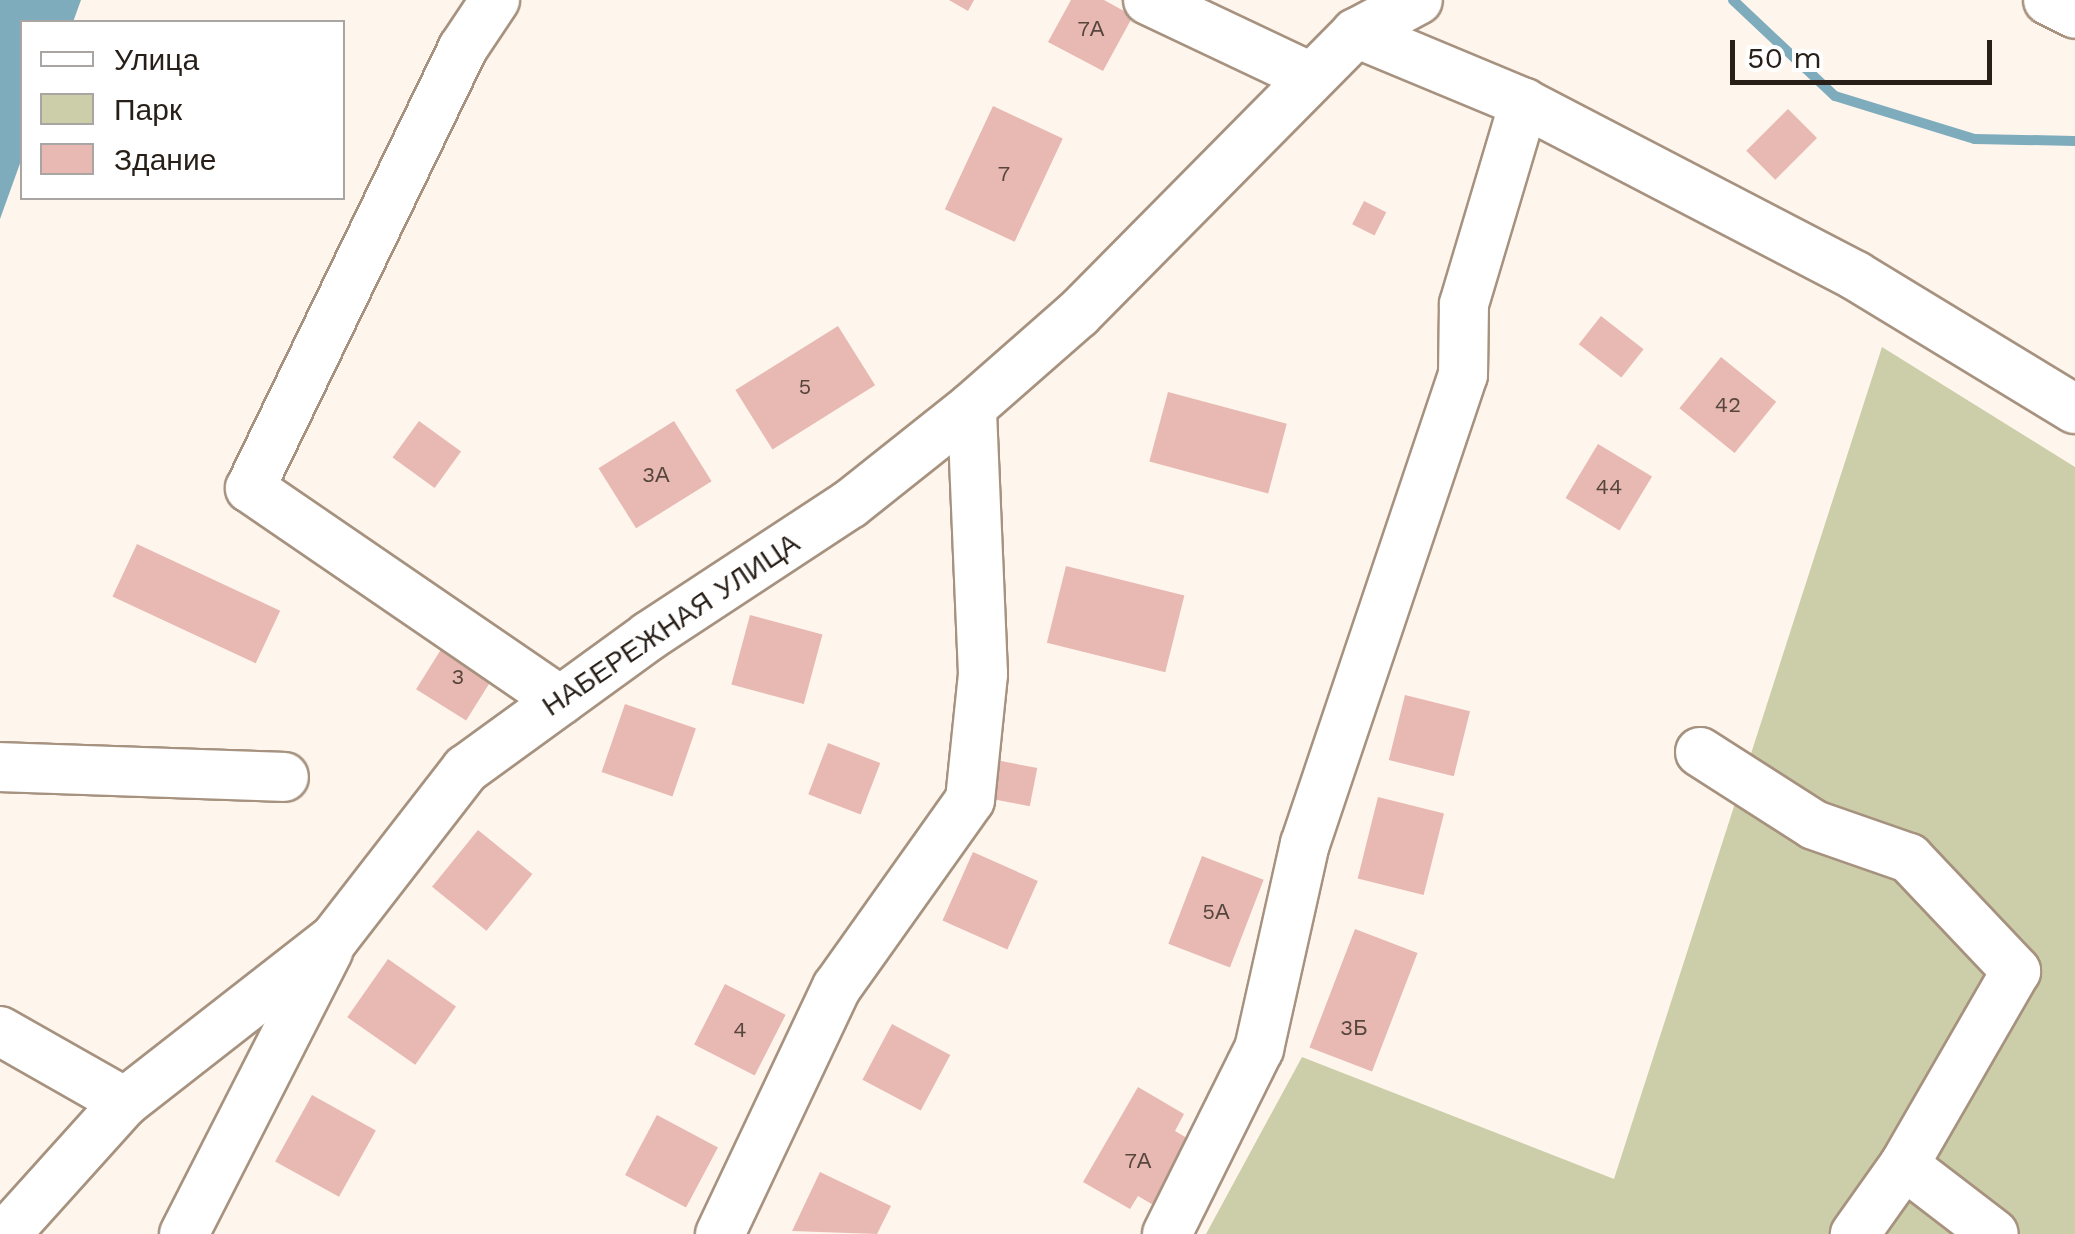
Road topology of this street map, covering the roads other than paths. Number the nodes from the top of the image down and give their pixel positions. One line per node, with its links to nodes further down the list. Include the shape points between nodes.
1 (495, 0): 11 (street, via 463,48 250,488)
2 (1148, 0): 7 (street)
3 (1418, 0): 6 (street, НАБЕРЕЖНАЯ УЛИЦА)
4 (2048, 0): 5 (street)
5 (2075, 14)
6 (1356, 33): 7 (street, НАБЕРЕЖНАЯ УЛИЦА); 8 (street)
7 (1310, 77): 9 (street, НАБЕРЕЖНАЯ УЛИЦА, via 1078,314)
8 (1524, 102): 10 (street, via 1856,276); 22 (street, via 1464,304 1462,375 1305,844 1259,1049)
9 (972, 407): 11 (street, НАБЕРЕЖНАЯ УЛИЦА, via 850,504); 21 (street, via 983,674 970,800 837,986)
10 (2075, 409)
11 (560, 700): 15 (street, НАБЕРЕЖНАЯ УЛИЦА, via 466,769)
12 (1700, 752): 18 (street, via 1814,824 1909,858 2016,971)
13 (0, 767): 14 (street)
14 (284, 777)
15 (334, 939): 17 (street, НАБЕРЕЖНАЯ УЛИЦА); 20 (street)
16 (0, 1031): 17 (street)
17 (125, 1102): 19 (street, НАБЕРЕЖНАЯ УЛИЦА)
18 (1904, 1164): 23 (street); 24 (street)
19 (6, 1234)
20 (184, 1234)
21 (720, 1234)
22 (1168, 1234)
23 (1856, 1234)
24 (1994, 1234)

